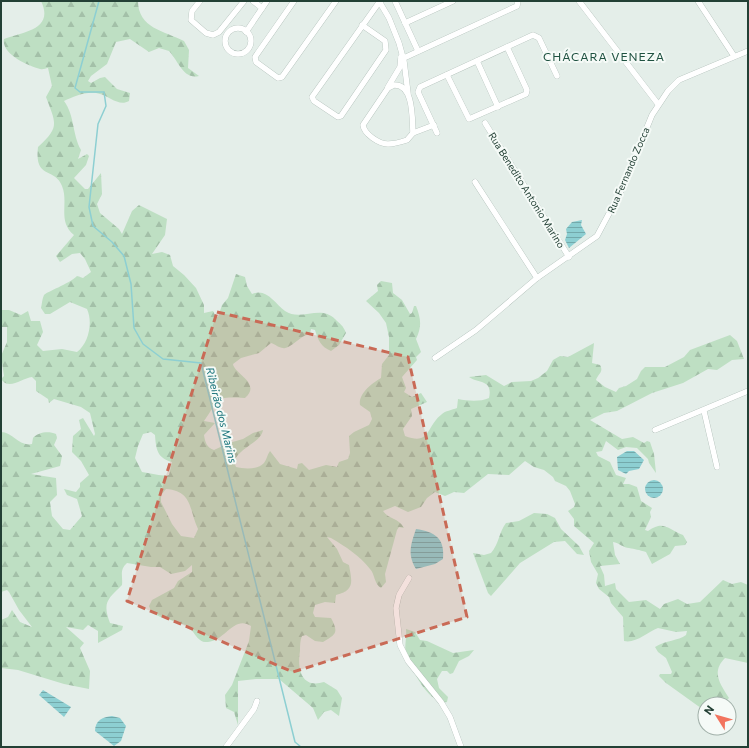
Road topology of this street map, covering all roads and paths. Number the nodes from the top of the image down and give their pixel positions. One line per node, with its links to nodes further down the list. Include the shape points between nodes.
1 (200, 1): 2 (street, via 192,11 191,20 210,35 218,32)
2 (244, 1)
3 (253, 1): 13 (street)
4 (267, 1): 13 (street)
5 (294, 1): 6 (street, via 255,57 256,62 278,78 282,78)
6 (336, 1)
7 (379, 1): 15 (street); 21 (street, via 394,31)
8 (395, 1): 14 (street)
9 (452, 1): 14 (street)
10 (518, 1): 18 (street, via 517,6)
11 (579, 1): 27 (street)
12 (698, 1): 20 (street)
13 (262, 8): 16 (street)
14 (405, 23): 18 (street)
15 (362, 25): 15 (street, via 312,97 338,117 386,50 384,40)
16 (246, 32): 16 (street, via 238,28 229,32 225,43 230,51 238,54 249,49 251,40)
17 (507, 47): 22 (street); 24 (street, via 533,35 537,36); 28 (street, via 527,92)
18 (418, 51): 21 (street)
19 (748, 51): 20 (street, Rua Fernando Zocca)
20 (734, 56): 27 (street, Rua Fernando Zocca, via 679,80)
21 (401, 57): 25 (street, via 400,67); 26 (street)
22 (477, 61): 23 (street); 28 (street)
23 (447, 75): 28 (street, via 468,119); 30 (street, via 418,89)
24 (557, 76)
25 (388, 88): 26 (street, via 400,85); 31 (street, via 364,124 364,131 381,142 390,144 409,139)
26 (408, 93): 31 (street)
27 (658, 104): 34 (street, Rua Fernando Zocca, via 607,220 597,236)
28 (498, 107)
29 (485, 123): 34 (street, Rua Benedito Antonio Marino)
30 (434, 125): 31 (street); 32 (street)
31 (413, 133)
32 (437, 133)
33 (475, 182): 35 (street)
34 (569, 256): 35 (street, Rua Fernando Zocca)
35 (537, 278): 36 (street, Rua Fernando Zocca, via 476,330)
36 (435, 358)
37 (748, 391): 38 (street)
38 (704, 411): 39 (street); 40 (street)
39 (655, 430)
40 (717, 466)
41 (409, 578): 44 (street, via 398,595 396,608 400,645 408,661 442,702)
42 (257, 701): 43 (street)
43 (226, 747)
44 (461, 747)

